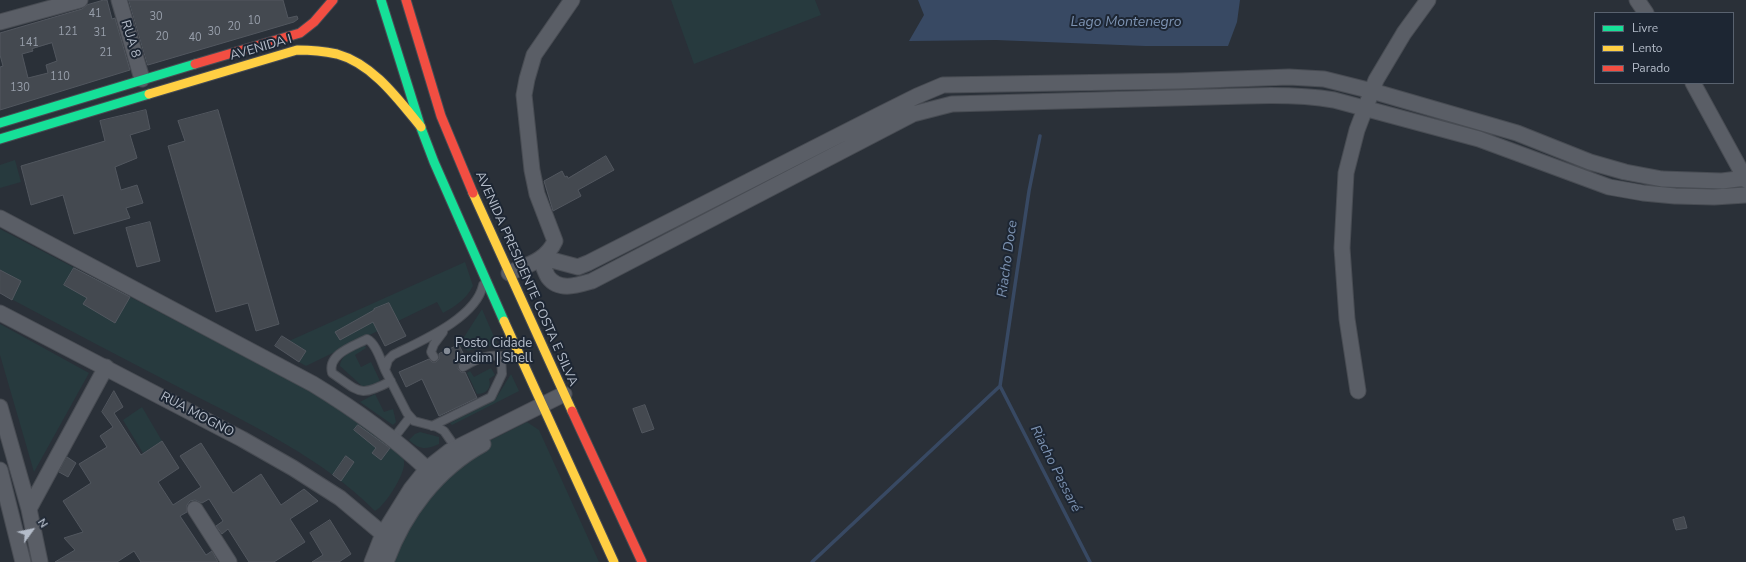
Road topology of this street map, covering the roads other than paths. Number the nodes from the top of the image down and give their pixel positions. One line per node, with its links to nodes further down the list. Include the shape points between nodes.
1 (80, 0): 10 (street)
2 (118, 0): 12 (street, RUA 8)
3 (333, 0): 11 (main road, AVENIDA I, via 314,22 300,33)
4 (381, 0): 18 (main road)
5 (406, 0): 24 (main road, AVENIDA PRESIDENTE COSTA E SILVA, via 441,116)
6 (572, 0): 23 (street, via 534,55 524,95 537,194 555,241 551,251)
7 (1428, 0): 15 (street, via 1404,32)
8 (1637, 0): 9 (street)
9 (1645, 12)
10 (0, 22)
11 (194, 64): 12 (main road, AVENIDA I); 13 (main road)
12 (142, 79): 17 (main road, AVENIDA I)
13 (199, 79): 18 (main road, AVENIDA I, via 297,50 313,49 339,54 353,60 381,82); 19 (main road, AVENIDA I)
14 (1694, 84): 20 (street)
15 (1372, 91): 16 (street); 20 (street, via 1517,133 1590,162 1625,172 1662,179); 23 (street, via 1324,79 1289,77 944,86 917,96 588,263 578,267 548,259)
16 (1366, 108): 21 (street, via 1479,139 1609,187 1675,196); 23 (street, via 1334,100 1291,95 952,104 913,114 592,281 565,287 548,277); 35 (street, via 1357,130 1346,173 1342,248 1347,319)
17 (0, 123)
18 (421, 128): 25 (main road)
19 (0, 139)
20 (1746, 179)
21 (1746, 195)
22 (0, 218): 42 (street, via 312,384 353,408)
23 (541, 260): 24 (street)
24 (509, 273): 36 (main road, AVENIDA PRESIDENTE COSTA E SILVA)
25 (485, 278): 27 (lane, via 482,292 470,307); 30 (main road)
26 (0, 313): 31 (street, RUA MOGNO)
27 (444, 329): 29 (lane, via 431,352); 33 (lane, via 393,355 388,360)
28 (502, 356): 30 (lane); 32 (lane, via 486,356); 41 (lane, via 502,374 491,397)
29 (434, 357)
30 (522, 359): 37 (main road)
31 (106, 367): 46 (street); 48 (street, RUA MOGNO, via 293,468 340,498)
32 (463, 367)
33 (386, 370): 34 (lane); 34 (lane, via 374,346 367,339 344,350 332,361 330,368 359,392 373,391)
34 (391, 381): 39 (lane)
35 (1358, 391)
36 (564, 394): 37 (street); 55 (main road, AVENIDA PRESIDENTE COSTA E SILVA)
37 (542, 404): 43 (street); 54 (main road)
38 (0, 407): 46 (street)
39 (410, 417): 41 (lane, via 414,422); 42 (lane)
40 (526, 422): 53 (street, via 479,446 445,472 413,507)
41 (432, 426): 43 (lane, via 444,431)
42 (393, 439): 44 (street)
43 (456, 448): 44 (street)
44 (427, 469): 48 (street, via 411,489)
45 (0, 470): 49 (street)
46 (29, 509): 50 (street)
47 (195, 509): 51 (street)
48 (383, 534): 52 (street)
49 (23, 562)
50 (40, 562)
51 (229, 562)
52 (372, 562)
53 (386, 562)
54 (614, 562)
55 (642, 562)

